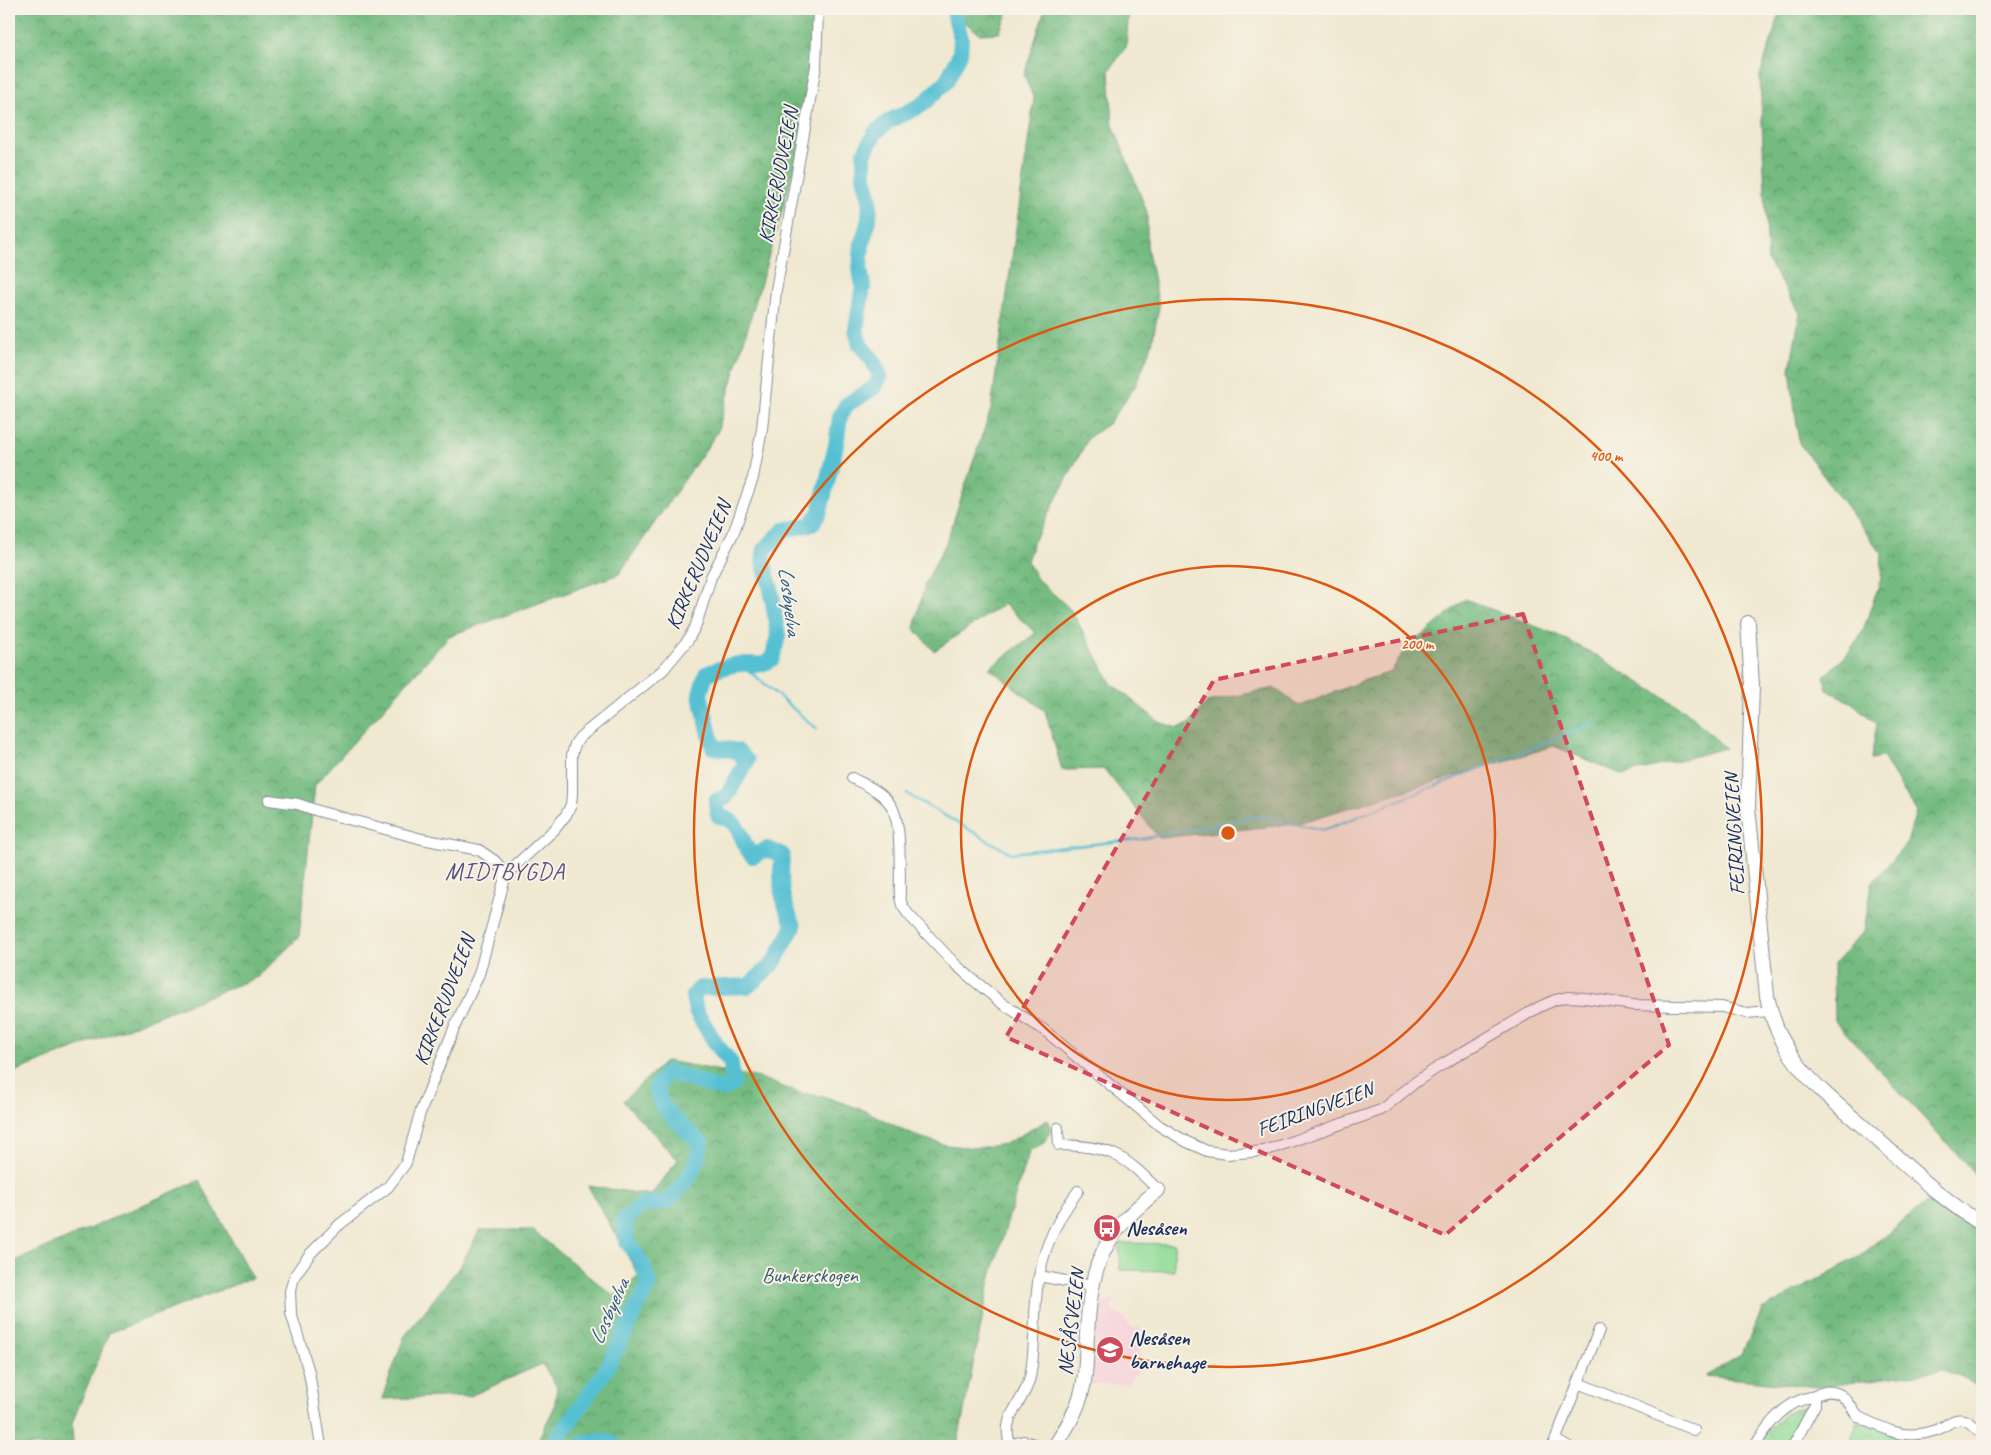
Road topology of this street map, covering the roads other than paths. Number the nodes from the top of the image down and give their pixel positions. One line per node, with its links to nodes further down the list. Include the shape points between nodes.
1 (818, 9): 5 (street, KIRKERUDVEIEN, via 816,66 776,290 762,429 744,506 711,577 688,640 663,670 580,737 572,755 571,806 555,829)
2 (1748, 623): 6 (street, FEIRINGVEIEN, via 1752,686 1748,806)
3 (852, 778): 6 (street, FEIRINGVEIEN, via 880,794 890,804 898,824 902,905 955,964 1003,1004 1044,1030 1160,1126 1208,1151 1227,1154 1264,1152 1380,1110 1443,1064 1539,1007 1567,997 1632,1005 1722,1007 1747,1013)
4 (269, 800): 5 (street, via 298,804 422,839 479,850)
5 (506, 874): 20 (street, KIRKERUDVEIEN, via 479,974 420,1113 406,1163 388,1187 338,1224 294,1275 290,1291 291,1313 309,1372)
6 (1770, 1011): 10 (street, FEIRINGVEIEN, via 1789,1052 1811,1080 1925,1182)
7 (1058, 1128): 8 (street, via 1059,1145 1102,1149 1127,1161)
8 (1158, 1190): 12 (street, NESÅSVEIEN, via 1133,1211 1112,1236 1100,1257)
9 (1078, 1191): 11 (street, via 1060,1216)
10 (1982, 1224)
11 (1039, 1276): 12 (street); 19 (street, via 1030,1377 1009,1418)
12 (1092, 1286): 22 (street, NESÅSVEIEN, via 1082,1391 1074,1414)
13 (1599, 1330): 14 (street)
14 (1578, 1382): 16 (street); 18 (street)
15 (1815, 1396): 17 (street, via 1831,1390 1848,1401 1858,1416 1902,1434 1925,1433 1955,1419 1967,1420); 24 (street, via 1776,1416); 25 (street, via 1815,1405)
16 (1694, 1430)
17 (1982, 1433)
18 (1554, 1443): 23 (street)
19 (1007, 1445): 21 (street, via 1024,1441)
20 (321, 1446)
21 (1040, 1446)
22 (1056, 1446)
23 (1568, 1446)
24 (1755, 1446)
25 (1794, 1446)

